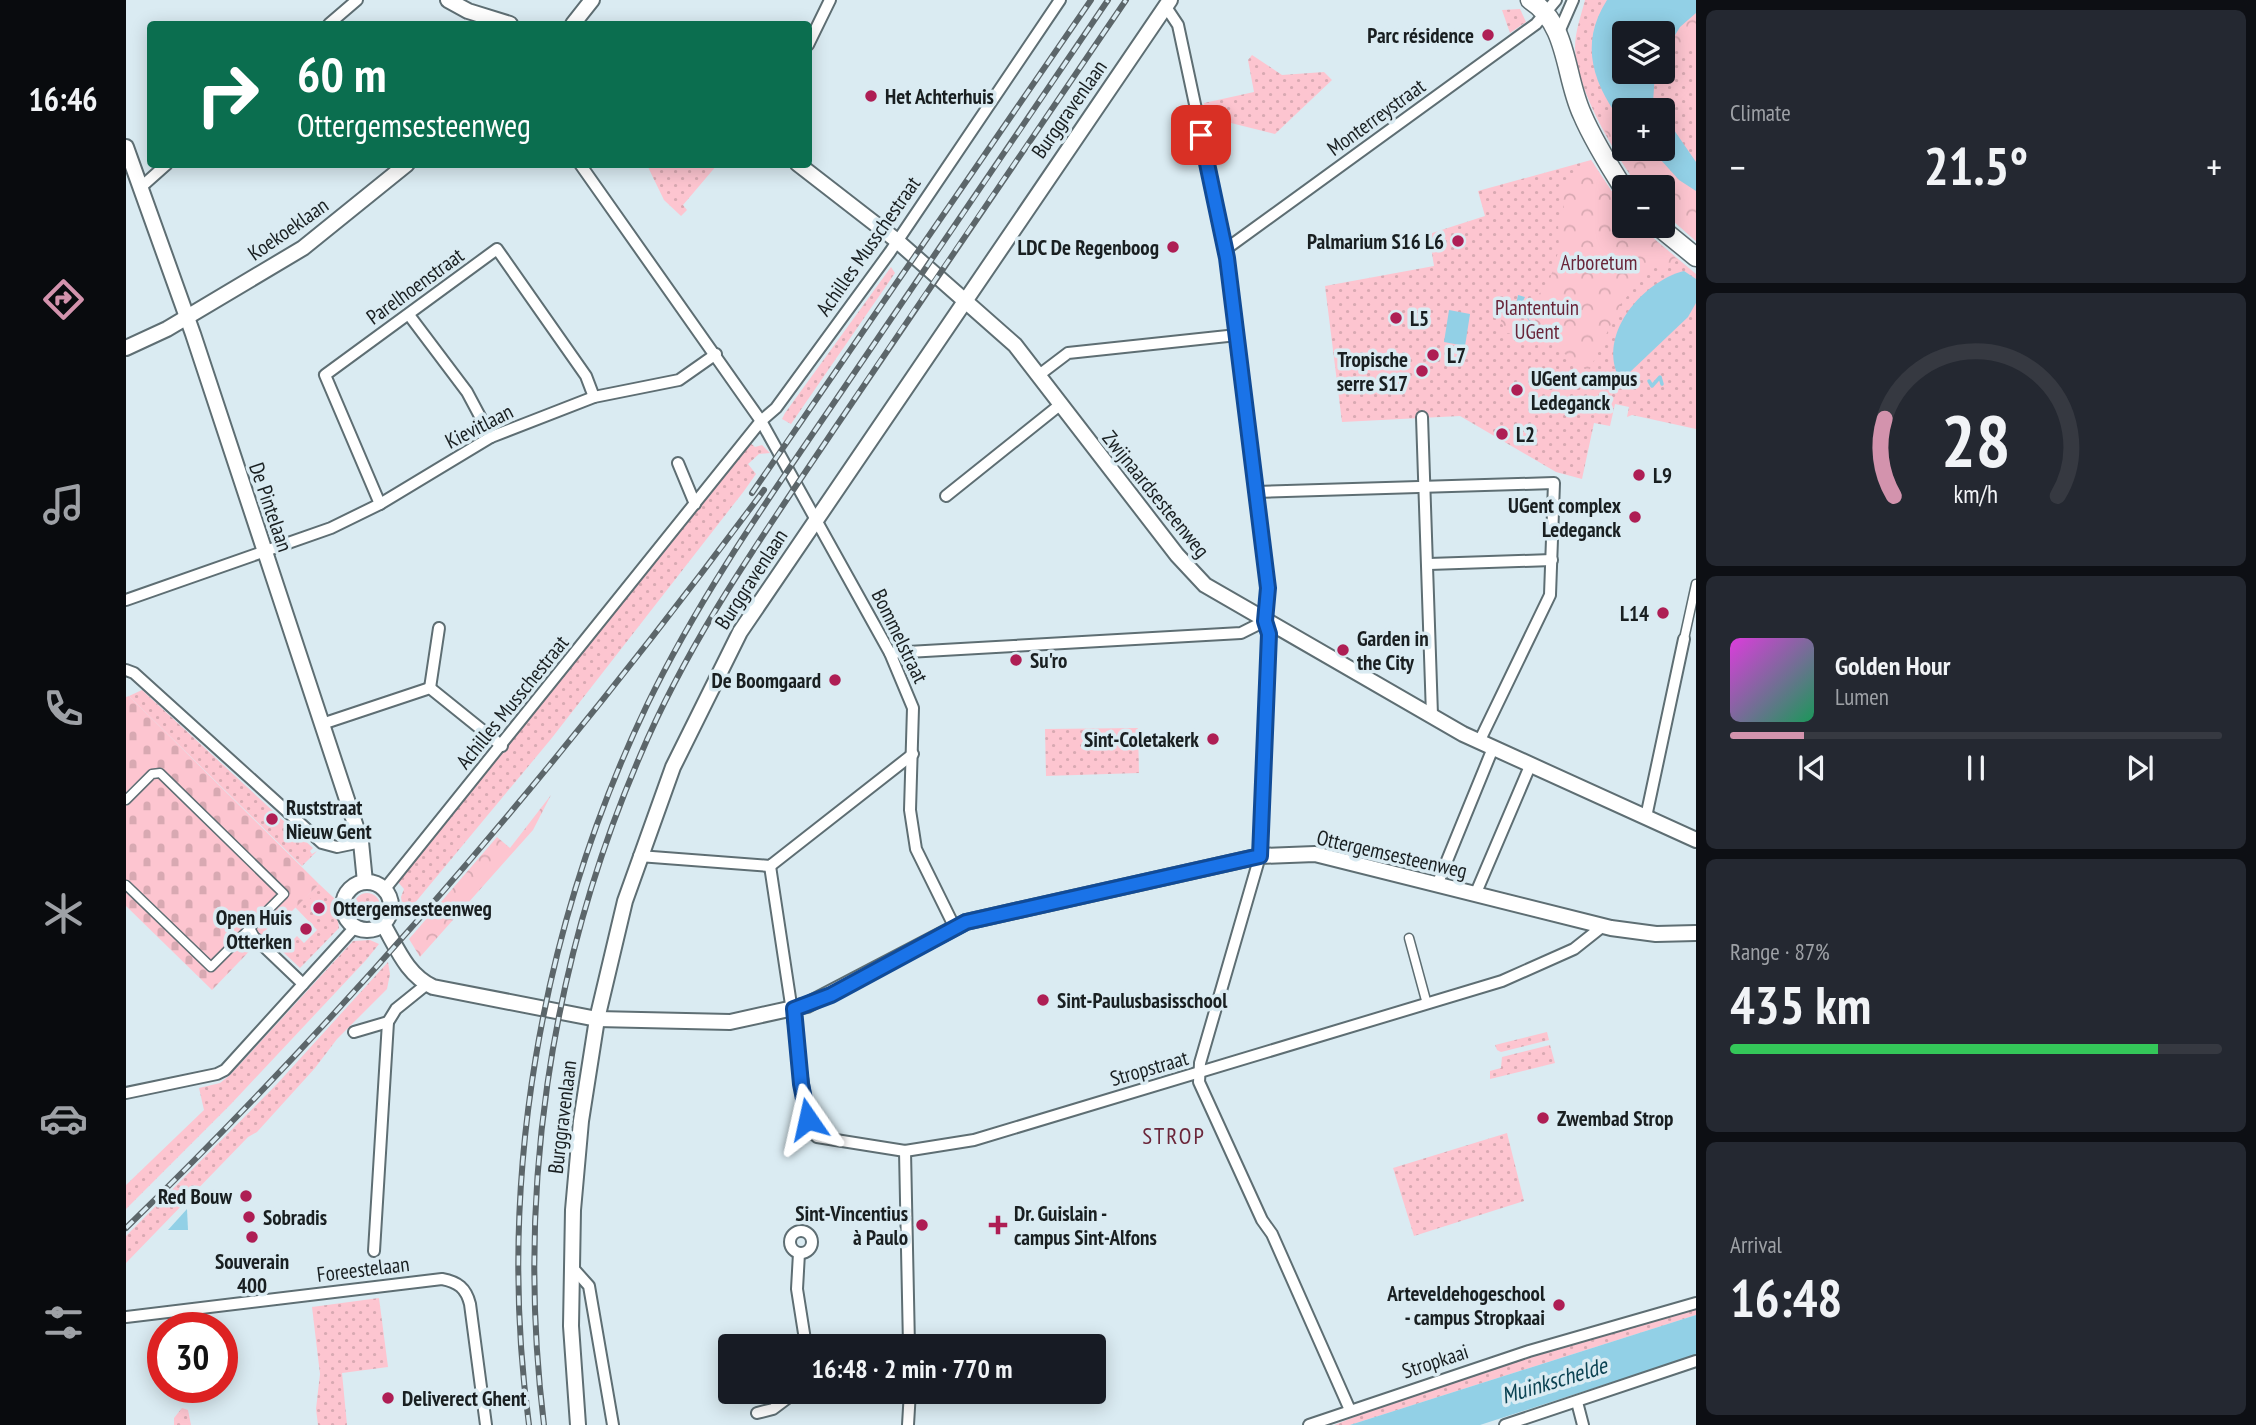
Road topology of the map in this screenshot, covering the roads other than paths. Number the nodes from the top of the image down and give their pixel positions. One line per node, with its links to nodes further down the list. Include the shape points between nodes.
1 (357, 0): 10 (street)
2 (448, 0): 11 (street)
3 (592, 0): 12 (street)
4 (830, 0): 14 (street)
5 (1060, 0): 23 (street, Achilles Musschestraat)
6 (1530, 0): 9 (main road)
7 (1573, 0): 13 (street)
8 (1168, 3): 24 (street, via 1178,25); 26 (street, Burggravenlaan)
9 (1551, 7): 13 (main road); 24 (street, Monterreystraat, via 1536,24)
10 (332, 21)
11 (500, 21)
12 (575, 21)
13 (1559, 32): 20 (main road, via 1581,113)
14 (812, 38)
15 (126, 147): 21 (street, De Pintelaan)
16 (162, 168): 21 (street)
17 (402, 168): 28 (street, Koekoeklaan, via 303,248)
18 (583, 168): 31 (street, Bommelstraat)
19 (803, 168): 23 (street, Zwijnaardsesteenweg)
20 (1617, 175)
21 (140, 188): 28 (street, De Pintelaan)
22 (1673, 238): 25 (main road)
23 (896, 240): 26 (street, Zwijnaardsesteenweg); 36 (street, Achilles Musschestraat, via 776,408)
24 (1226, 249): 29 (street)
25 (1696, 257)
26 (966, 301): 32 (street, Zwijnaardsesteenweg, via 1015,345); 44 (street, Burggravenlaan)
27 (409, 315): 33 (street, Parelhoenstraat, via 497,249 586,376); 37 (street, via 467,392); 42 (street, Parelhoenstraat, via 326,375)
28 (186, 317): 30 (street, Koekoeklaan); 45 (street, De Pintelaan)
29 (1237, 335): 32 (street, via 1069,352); 40 (street)
30 (126, 348)
31 (716, 354): 33 (street, Kievitlaan, via 679,380); 36 (street, Bommelstraat)
32 (1039, 375): 34 (street, Zwijnaardsesteenweg)
33 (594, 397): 37 (street, Kievitlaan)
34 (1061, 404): 41 (street); 50 (street, Zwijnaardsesteenweg, via 1188,570 1214,592)
35 (1422, 417): 39 (street)
36 (761, 421): 43 (street, Achilles Musschestraat); 44 (street, Bommelstraat)
37 (491, 437): 42 (street, Kievitlaan)
38 (678, 463): 43 (street)
39 (1426, 486): 40 (street); 46 (street, via 1554,483); 47 (street)
40 (1256, 492): 50 (street, via 1268,588)
41 (946, 496)
42 (380, 504): 45 (street, Kievitlaan)
43 (695, 504): 59 (street, Achilles Musschestraat)
44 (815, 518): 53 (street, Bommelstraat); 66 (street, Burggravenlaan, via 713,681 673,766)
45 (265, 552): 49 (street, Kievitlaan); 57 (street, De Pintelaan)
46 (1552, 560): 47 (street); 58 (street, via 1550,595)
47 (1429, 564): 56 (street)
48 (1696, 584): 52 (street)
49 (126, 600)
50 (1265, 621): 53 (street, via 1241,633); 56 (street, Zwijnaardsesteenweg); 67 (street, via 1269,634)
51 (439, 628): 55 (street)
52 (1684, 639): 63 (street)
53 (890, 653): 60 (street, Bommelstraat, via 914,708)
54 (126, 670): 65 (street, via 323,843 337,847)
55 (430, 688): 57 (street); 59 (street)
56 (1432, 715): 58 (street, Zwijnaardsesteenweg)
57 (321, 724): 65 (street, De Pintelaan)
58 (1486, 745): 61 (street, Zwijnaardsesteenweg); 71 (street)
59 (502, 746): 72 (street, Achilles Musschestraat)
60 (913, 754): 68 (street); 76 (street, Bommelstraat, via 910,810 916,849)
61 (1530, 766): 63 (street, Zwijnaardsesteenweg); 73 (street)
62 (126, 800): 79 (street, via 160,773 284,894)
63 (1646, 817): 64 (street, Zwijnaardsesteenweg)
64 (1696, 840)
65 (361, 842): 69 (street, De Pintelaan)
66 (639, 856): 68 (street); 85 (street, Burggravenlaan)
67 (1260, 856): 71 (street, Ottergemsesteenweg, via 1315,854); 76 (street, Ottergemsesteenweg); 88 (street)
68 (770, 866): 84 (street)
69 (365, 882): 72 (street); 75 (street, via 354,886 344,901 344,912)
70 (126, 885): 79 (street, via 211,967)
71 (1437, 885): 73 (street, Ottergemsesteenweg)
72 (384, 890): 74 (street, via 391,906)
73 (1475, 895): 77 (street, Ottergemsesteenweg)
74 (383, 924): 75 (street, via 369,930); 82 (street, Ottergemsesteenweg, via 404,963)
75 (355, 926): 81 (street)
76 (954, 926): 84 (street, Ottergemsesteenweg, via 831,995)
77 (1603, 926): 78 (street, Ottergemsesteenweg, via 1656,934); 83 (street, Stropstraat, via 1574,949 1502,981)
78 (1696, 933)
79 (253, 934): 81 (street)
80 (1409, 938): 83 (street)
81 (303, 984): 89 (street, via 225,1070)
82 (427, 984): 85 (street, Ottergemsesteenweg); 86 (street, via 396,1009)
83 (1427, 1004): 88 (street, Stropstraat)
84 (794, 1009): 85 (street, Ottergemsesteenweg, via 730,1022); 90 (street, Stropstraat, via 811,1133)
85 (597, 1019): 93 (street, Burggravenlaan, via 576,1166)
86 (388, 1022): 87 (street); 91 (street)
87 (354, 1032)
88 (1199, 1073): 90 (street, Stropstraat, via 974,1140); 102 (street, via 1205,1095)
89 (126, 1093)
90 (905, 1151): 97 (street)
91 (374, 1251)
92 (799, 1253): 96 (street, via 797,1289)
93 (572, 1267): 105 (street, Burggravenlaan); 106 (street, via 589,1286)
94 (1696, 1303): 102 (street, Stropkaai)
95 (126, 1317): 104 (street, Foreestelaan, via 453,1281 462,1287 470,1304)
96 (804, 1334)
97 (909, 1334)
98 (1696, 1361): 99 (street)
99 (1577, 1402): 109 (street); 110 (street)
100 (780, 1404): 103 (street)
101 (909, 1404): 107 (street)
102 (1350, 1410): 108 (street, Stropkaai)
103 (757, 1413)
104 (486, 1425)
105 (578, 1425)
106 (613, 1425)
107 (908, 1425)
108 (1309, 1425)
109 (1505, 1425)
110 (1583, 1425)

